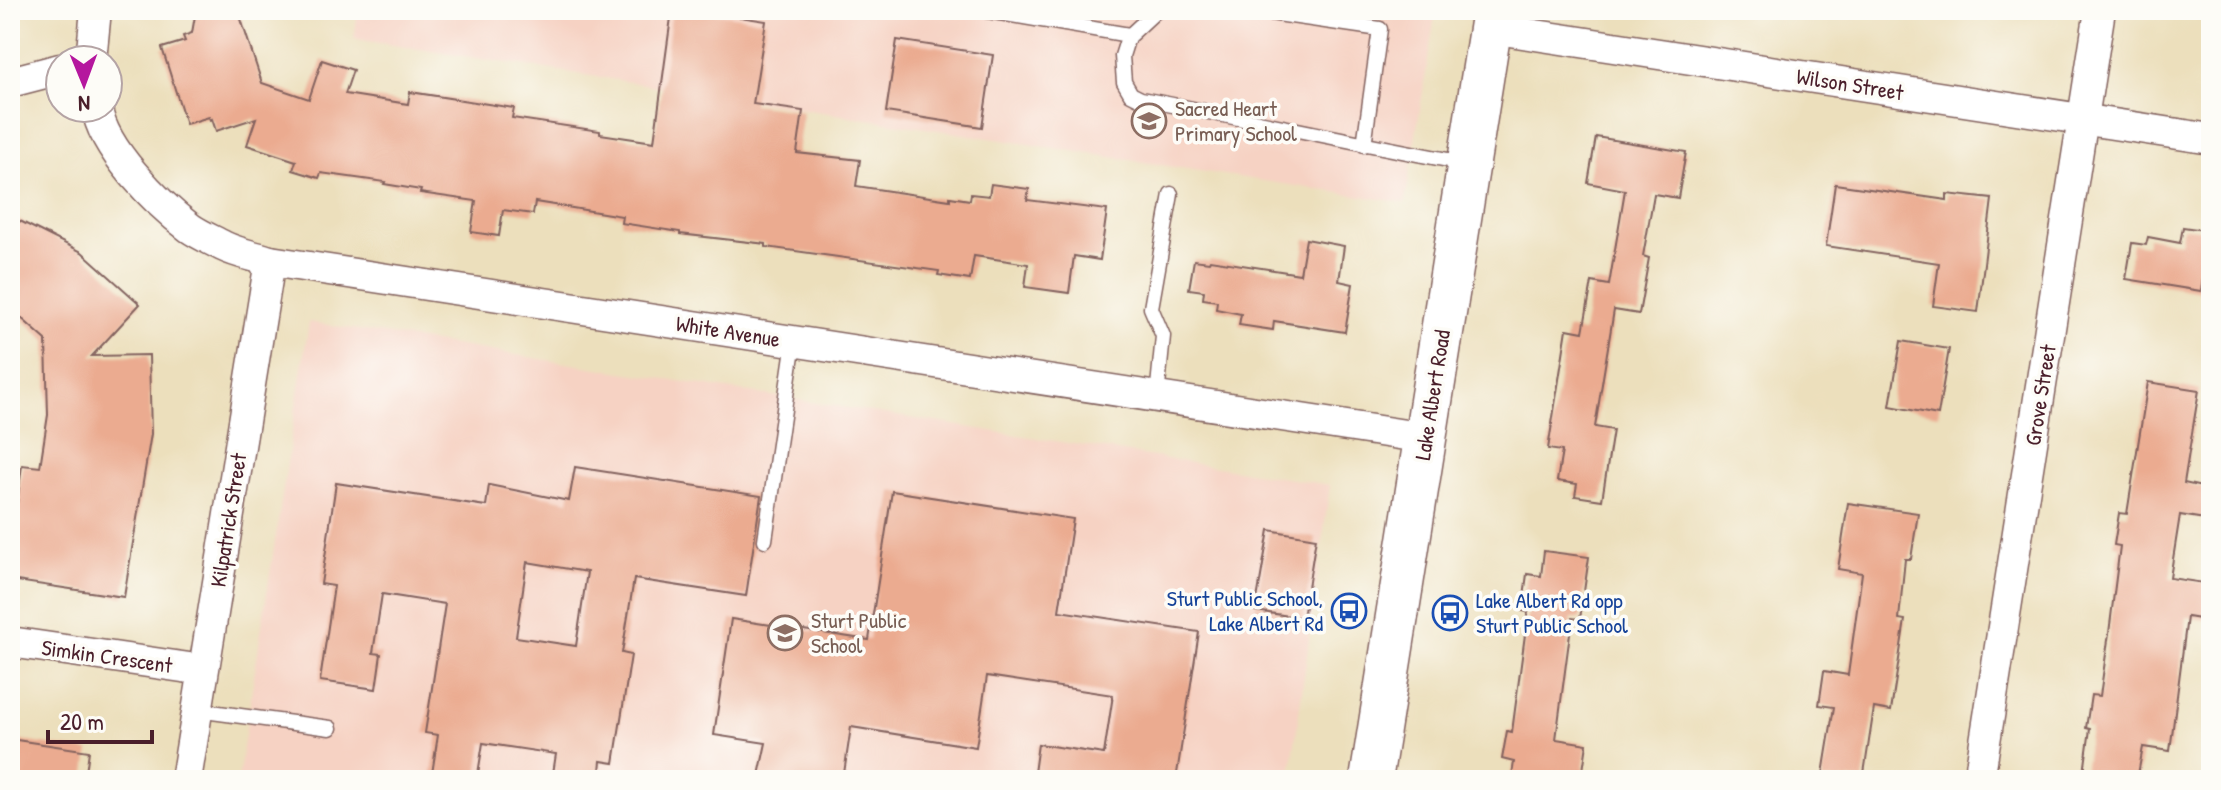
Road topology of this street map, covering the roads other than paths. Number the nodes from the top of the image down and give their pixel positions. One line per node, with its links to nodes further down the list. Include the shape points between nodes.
1 (96, 10): 8 (street)
2 (982, 10): 7 (lane)
3 (1157, 10): 7 (lane)
4 (1249, 10): 14 (lane, via 1380,29)
5 (2100, 10): 11 (street, Grove Street)
6 (1491, 19): 11 (street, Wilson Street); 15 (main road, Lake Albert Road)
7 (1129, 35): 14 (lane, via 1122,56 1124,82 1141,99)
8 (93, 44)
9 (44, 73): 10 (street)
10 (10, 82)
11 (2083, 120): 13 (street, Wilson Street); 28 (street, Grove Street)
12 (102, 124): 17 (street, White Avenue, via 148,190 191,228 227,248)
13 (2211, 139)
14 (1364, 145): 15 (lane)
15 (1469, 164): 20 (main road, Lake Albert Road)
16 (1171, 194): 19 (lane, via 1151,308 1163,336)
17 (270, 261): 18 (street, White Avenue); 23 (street, Kilpatrick Street)
18 (794, 341): 19 (street, White Avenue); 21 (lane)
19 (1157, 397): 20 (street, White Avenue)
20 (1425, 438): 27 (main road, Lake Albert Road)
21 (765, 540)
22 (10, 642): 23 (street, Simkin Crescent)
23 (203, 670): 24 (street, Kilpatrick Street)
24 (197, 710): 25 (lane); 26 (street, Kilpatrick Street)
25 (330, 728)
26 (186, 780)
27 (1371, 780)
28 (1979, 780)

